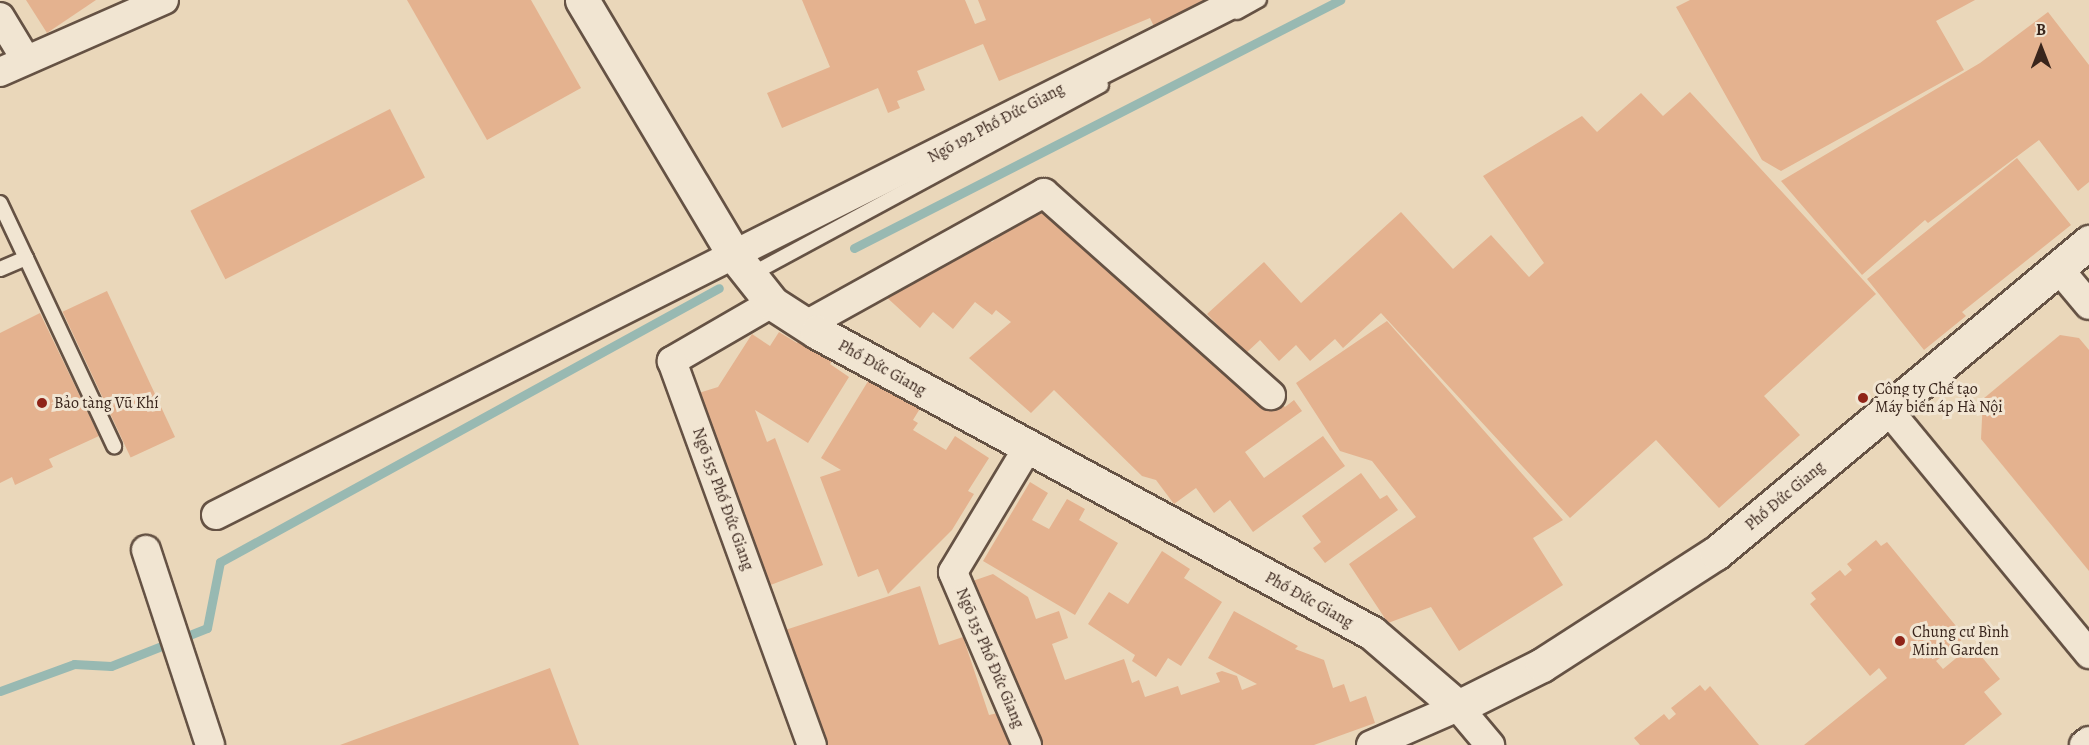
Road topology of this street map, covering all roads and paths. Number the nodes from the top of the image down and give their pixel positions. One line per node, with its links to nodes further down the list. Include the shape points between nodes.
1 (582, 0): 11 (street, Phố Đức Giang)
2 (1240, 0): 11 (street)
3 (1259, 0): 11 (lane, Ngõ 192 Phố Đức Giang)
4 (153, 2): 6 (street)
5 (0, 17): 6 (street)
6 (26, 60): 7 (street)
7 (0, 72)
8 (0, 203): 10 (lane)
9 (2089, 242): 12 (street, Phố Đức Giang)
10 (26, 258): 13 (lane); 19 (lane)
11 (742, 265): 14 (street, Phố Đức Giang); 21 (street)
12 (2058, 268): 15 (street); 18 (street, Phố Đức Giang)
13 (0, 269)
14 (772, 303): 16 (street, Phố Đức Giang); 28 (street, Ngõ 155 Phố Đức Giang, via 672,361)
15 (2089, 305)
16 (806, 325): 17 (street, via 1044,192); 20 (street, Phố Đức Giang)
17 (1271, 395)
18 (1888, 411): 23 (street); 24 (street, Phố Đức Giang, via 1716,553 1542,665)
19 (114, 446)
20 (1028, 447): 24 (street, Phố Đức Giang, via 1372,633); 29 (street, Ngõ 135 Phố Đức Giang, via 953,572)
21 (216, 515)
22 (146, 550): 27 (street)
23 (2089, 654)
24 (1458, 707): 26 (street); 30 (street)
25 (2089, 741): 31 (street)
26 (1483, 742)
27 (210, 745)
28 (812, 745)
29 (1027, 745)
30 (1371, 745)
31 (2084, 745)

